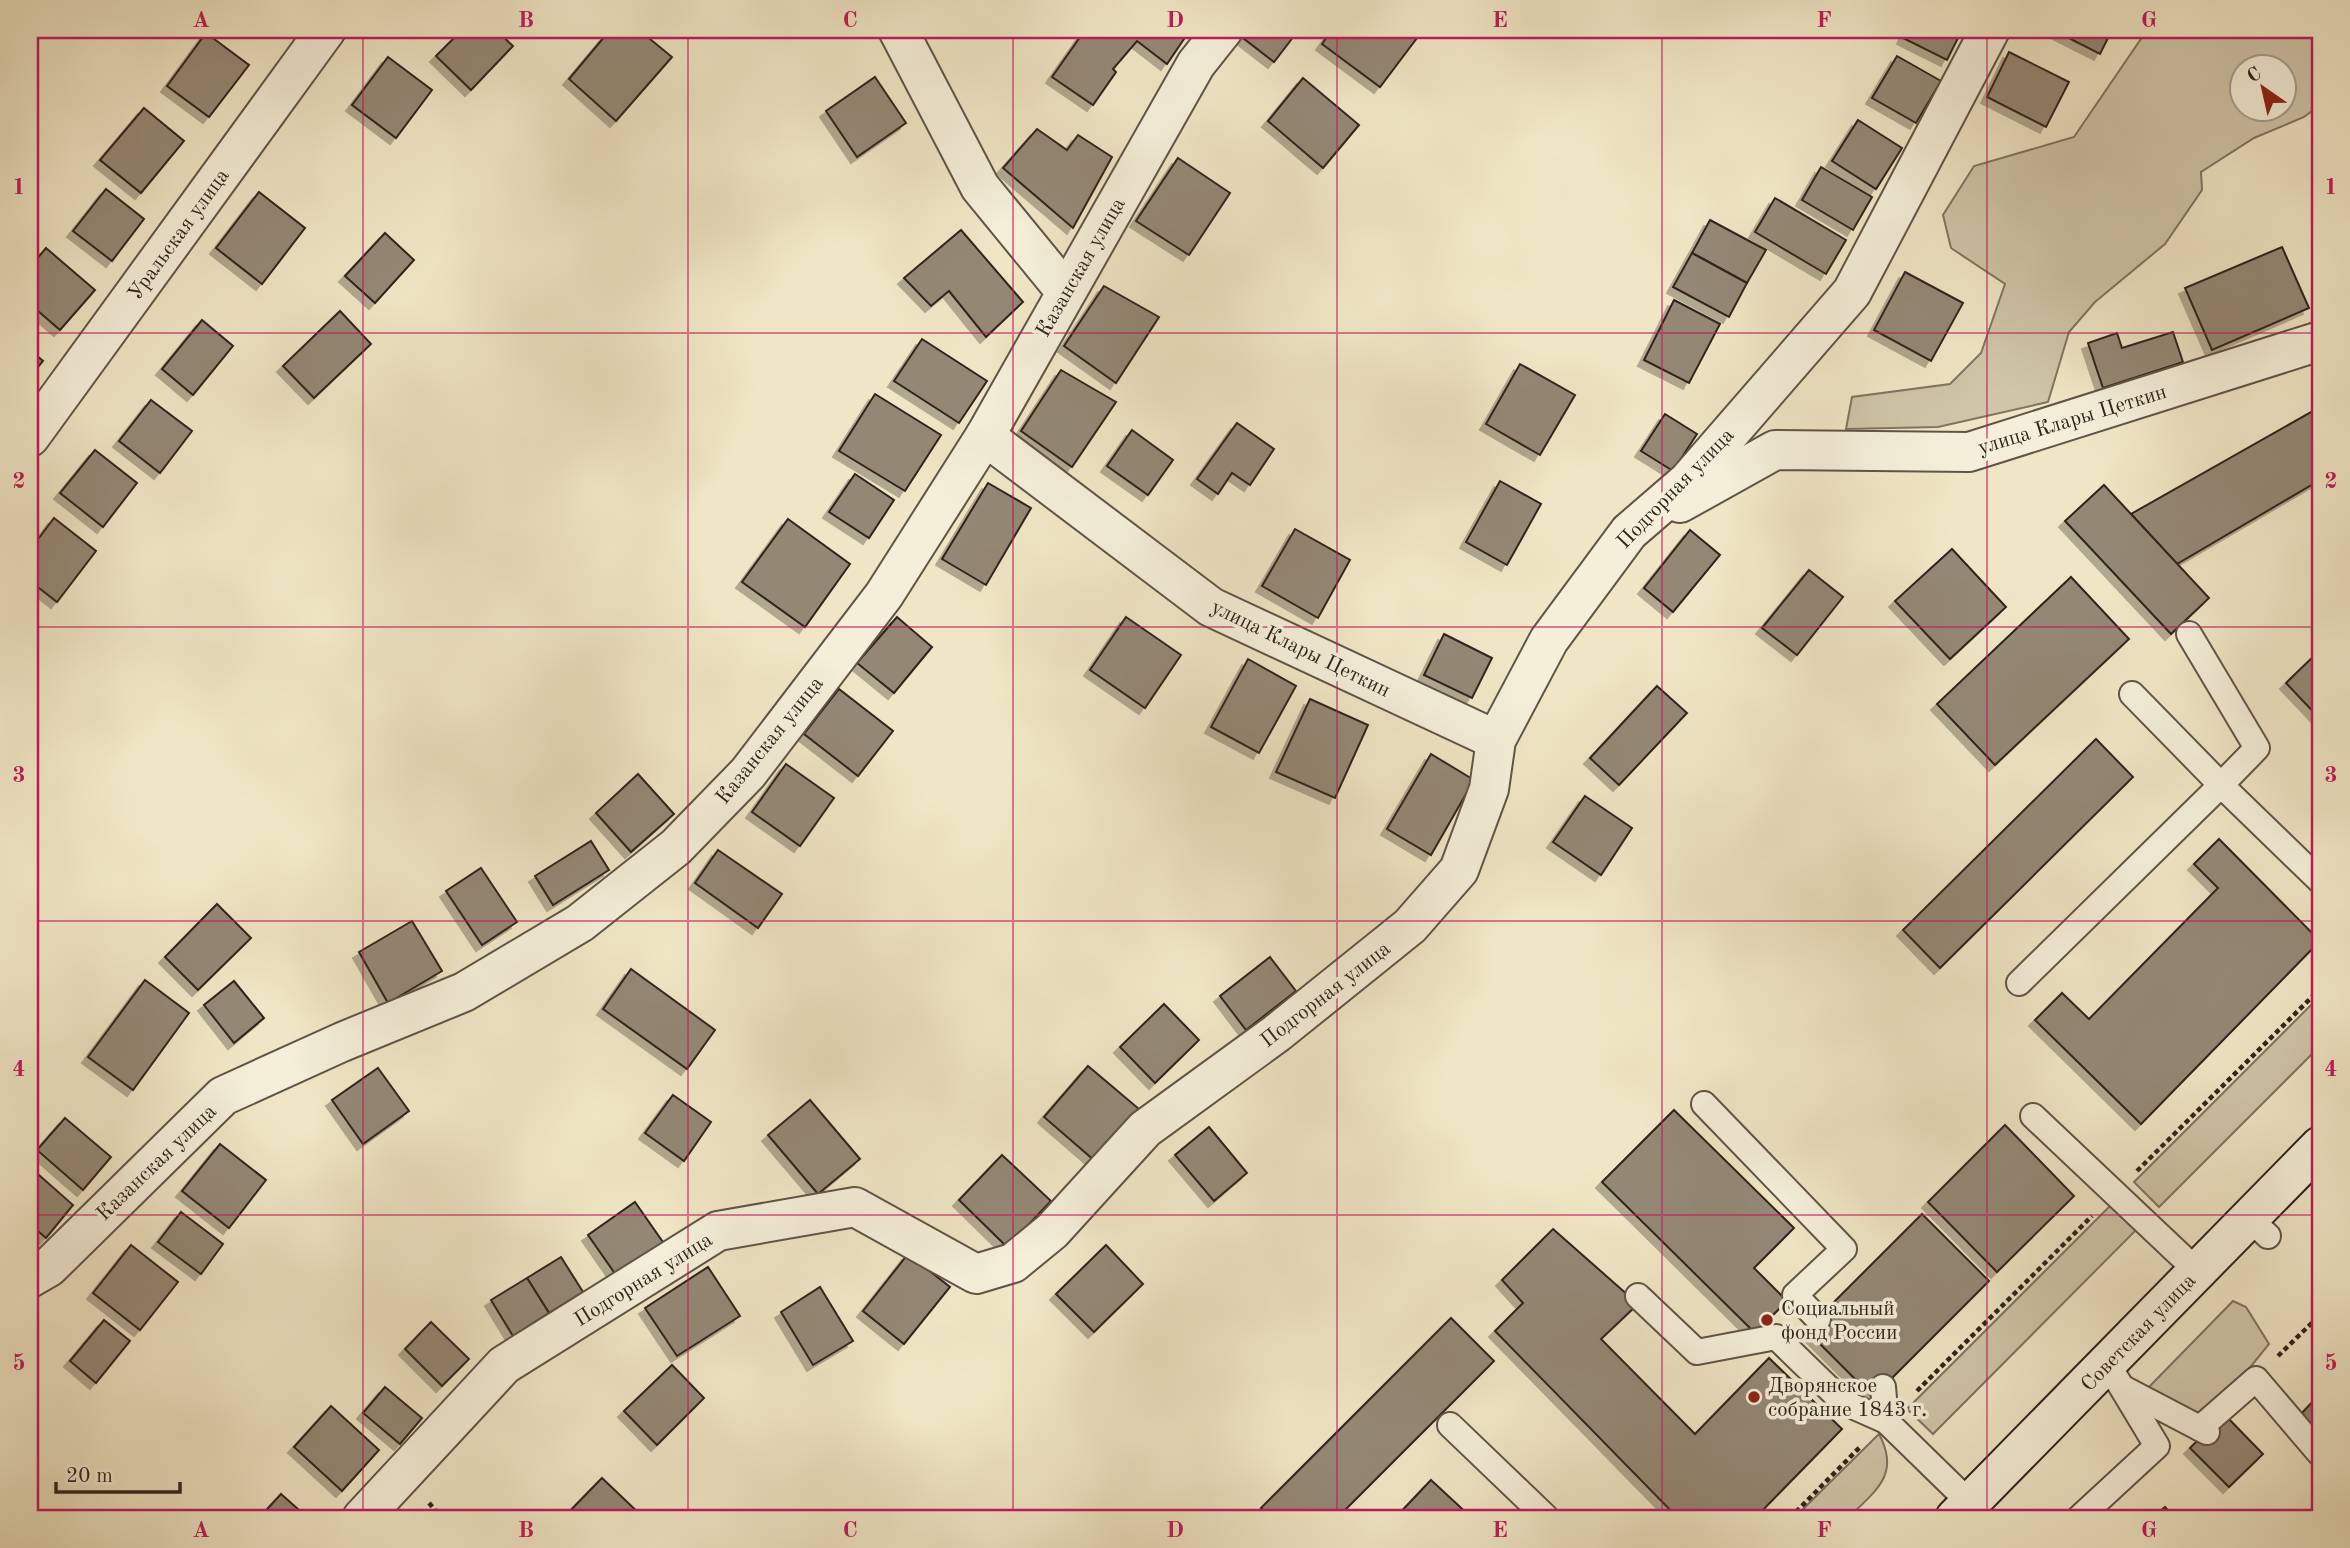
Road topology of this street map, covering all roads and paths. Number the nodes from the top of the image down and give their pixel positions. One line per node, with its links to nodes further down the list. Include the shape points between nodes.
1 (326, 30): 8 (street, Уральская улица)
2 (898, 30): 5 (street, via 980,187)
3 (1223, 30): 5 (street, Казанская улица, via 1196,64)
4 (1990, 30): 9 (street, Подгорная улица, via 1852,292 1688,481)
5 (1066, 292): 7 (street, Казанская улица)
6 (2320, 341): 9 (street, улица Клары Цеткин, via 1969,452 1774,450)
7 (985, 436): 12 (street, улица Клары Цеткин, via 1211,607); 22 (street, Казанская улица, via 884,595 748,773 676,847 580,923 464,992 223,1096 49,1266)
8 (30, 437)
9 (1629, 532): 12 (street, Подгорная улица, via 1549,639)
10 (2189, 634): 13 (lane, via 2257,748)
11 (2132, 694): 13 (lane)
12 (1496, 740): 33 (street, Подгорная улица, via 1489,789 1458,870 1410,926 1277,1033 1145,1129 1052,1231 1013,1263 976,1274 855,1207 718,1231 504,1365)
13 (2221, 785): 14 (lane); 15 (lane)
14 (2320, 881)
15 (2019, 983)
16 (2320, 989): 20 (path)
17 (1703, 1104): 25 (lane, via 1844,1249 1795,1295)
18 (2033, 1116): 20 (lane)
19 (2320, 1146): 21 (street, Советская улица, via 2259,1227)
20 (2114, 1194): 21 (lane); 29 (path)
21 (2197, 1271): 26 (street, Советская улица)
22 (30, 1278)
23 (1638, 1296): 29 (lane, via 1697,1352 1776,1337 1843,1402)
24 (2320, 1315): 27 (path)
25 (1818, 1319)
26 (2115, 1376): 27 (lane, via 2203,1430); 32 (street, Советская улица); 36 (lane, via 2157,1446)
27 (2256, 1379): 31 (lane)
28 (1883, 1387): 29 (lane)
29 (1886, 1421): 32 (lane); 35 (path)
30 (1450, 1425): 34 (lane)
31 (2320, 1454)
32 (1962, 1511)
33 (362, 1518)
34 (1547, 1518)
35 (1790, 1518)
36 (2079, 1518)

